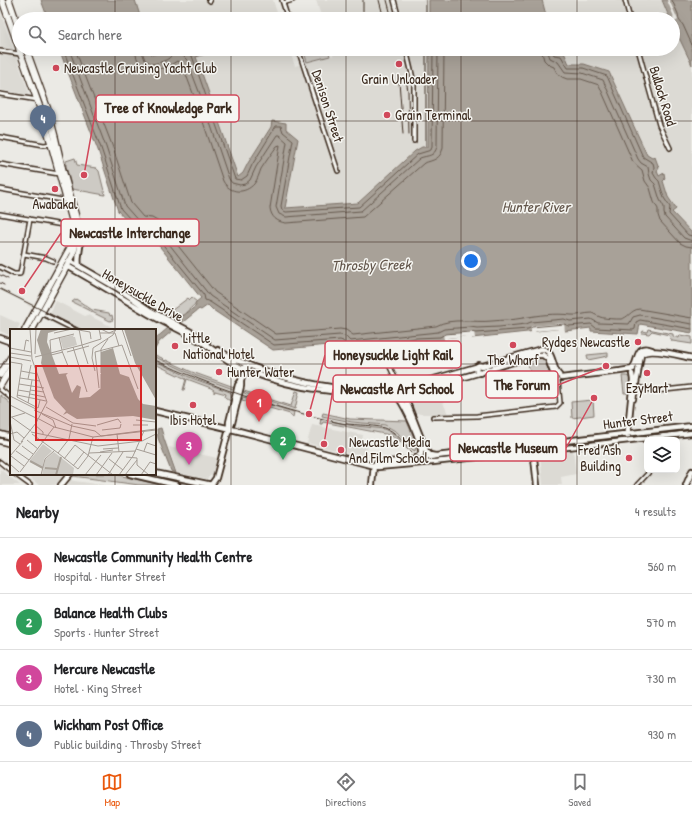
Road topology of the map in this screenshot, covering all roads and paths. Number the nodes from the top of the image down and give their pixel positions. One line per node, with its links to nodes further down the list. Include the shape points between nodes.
1 (2, 0): 11 (highway)
2 (9, 0): 7 (highway)
3 (293, 0): 6 (street)
4 (394, 0): 9 (street)
5 (625, 0): 10 (street)
6 (283, 2): 8 (street)
7 (13, 12)
8 (286, 12)
9 (397, 12)
10 (628, 12)
11 (12, 28)
12 (12, 50): 13 (street)
13 (0, 51)
14 (22, 56): 20 (highway)
15 (29, 56): 23 (highway, via 47,107)
16 (300, 56): 26 (street, Denison Street)
17 (408, 56): 22 (street, via 414,83)
18 (640, 56): 24 (street, Bullock Road, via 659,125)
19 (0, 94): 20 (street)
20 (38, 100): 23 (highway)
21 (0, 137): 23 (street, via 44,145)
22 (414, 141)
23 (54, 144): 27 (highway); 33 (highway, via 76,217)
24 (670, 148)
25 (0, 164): 27 (street)
26 (338, 170)
27 (59, 174): 29 (highway)
28 (0, 189): 29 (street)
29 (68, 201): 32 (highway)
30 (0, 214): 31 (street)
31 (30, 219): 32 (street); 34 (street)
32 (74, 227): 36 (highway)
33 (78, 233): 36 (highway, via 75,248); 38 (main road, via 81,241)
34 (24, 254): 35 (street); 37 (street, via 20,274 14,274)
35 (53, 261)
36 (66, 262): 38 (main road, Honeysuckle Drive); 39 (highway); 40 (main road, Honeysuckle Drive, via 149,314); 42 (highway)
37 (0, 266)
38 (79, 266): 40 (main road, Honeysuckle Drive)
39 (40, 315): 43 (highway); 44 (street, via 45,315)
40 (172, 323): 41 (main road, Honeysuckle Drive)
41 (179, 327): 50 (main road, Honeysuckle Drive, via 201,338 225,355); 55 (main road, Honeysuckle Drive)
42 (26, 329)
43 (33, 329)
44 (72, 329)
45 (0, 338): 46 (main road)
46 (10, 342)
47 (655, 351): 48 (main road); 56 (main road, via 641,349); 57 (main road, via 646,351 642,354)
48 (692, 358)
49 (10, 359): 59 (highway)
50 (246, 364): 55 (main road); 61 (main road, Honeysuckle Drive, via 286,378 328,386 368,389)
51 (390, 367): 61 (street)
52 (476, 367): 53 (main road, via 479,365); 58 (main road); 62 (main road, via 420,383)
53 (483, 368): 58 (main road, via 481,373); 60 (main road, via 543,355 548,359)
54 (10, 370): 63 (highway)
55 (244, 370): 68 (main road, Honeysuckle Drive, via 313,390); 73 (main road)
56 (632, 371): 57 (main road, via 636,368); 60 (main road); 64 (main road)
57 (638, 372): 64 (main road)
58 (478, 373): 67 (main road)
59 (0, 375)
60 (558, 378): 71 (street, via 558,406 493,415)
61 (395, 384): 62 (main road); 68 (main road, via 393,390)
62 (403, 384): 67 (main road)
63 (0, 386)
64 (634, 387): 65 (street, via 656,391); 75 (main road)
65 (692, 387)
66 (0, 389): 69 (street)
67 (405, 395): 68 (main road); 81 (main road, via 426,451)
68 (396, 396): 82 (main road, via 404,404 420,447 420,456)
69 (10, 397)
70 (156, 411): 73 (main road, Hunter Street)
71 (433, 417)
72 (692, 426): 75 (main road, Hunter Street)
73 (229, 429): 84 (main road, Hunter Street); 95 (main road, via 216,478)
74 (692, 432): 78 (main road, Hunter Street)
75 (628, 433): 78 (main road); 79 (main road, Hunter Street)
76 (0, 434): 77 (main road)
77 (10, 437)
78 (629, 440): 80 (main road, Hunter Street)
79 (535, 444): 80 (main road); 81 (main road, Hunter Street)
80 (533, 451): 84 (main road, Hunter Street, via 384,467); 97 (main road)
81 (436, 456): 82 (main road, Hunter Street)
82 (412, 460): 84 (main road, Hunter Street)
83 (0, 462): 85 (street)
84 (374, 465): 96 (main road)
85 (10, 470)
86 (156, 473): 95 (main road)
87 (648, 473): 98 (street)
88 (691, 473): 99 (main road); 100 (main road)
89 (16, 475): 92 (street)
90 (68, 475): 93 (main road)
91 (134, 475): 94 (main road)
92 (30, 485)
93 (61, 485)
94 (177, 485)
95 (211, 485)
96 (372, 485)
97 (537, 485)
98 (637, 485)
99 (686, 485)
100 (691, 485)

